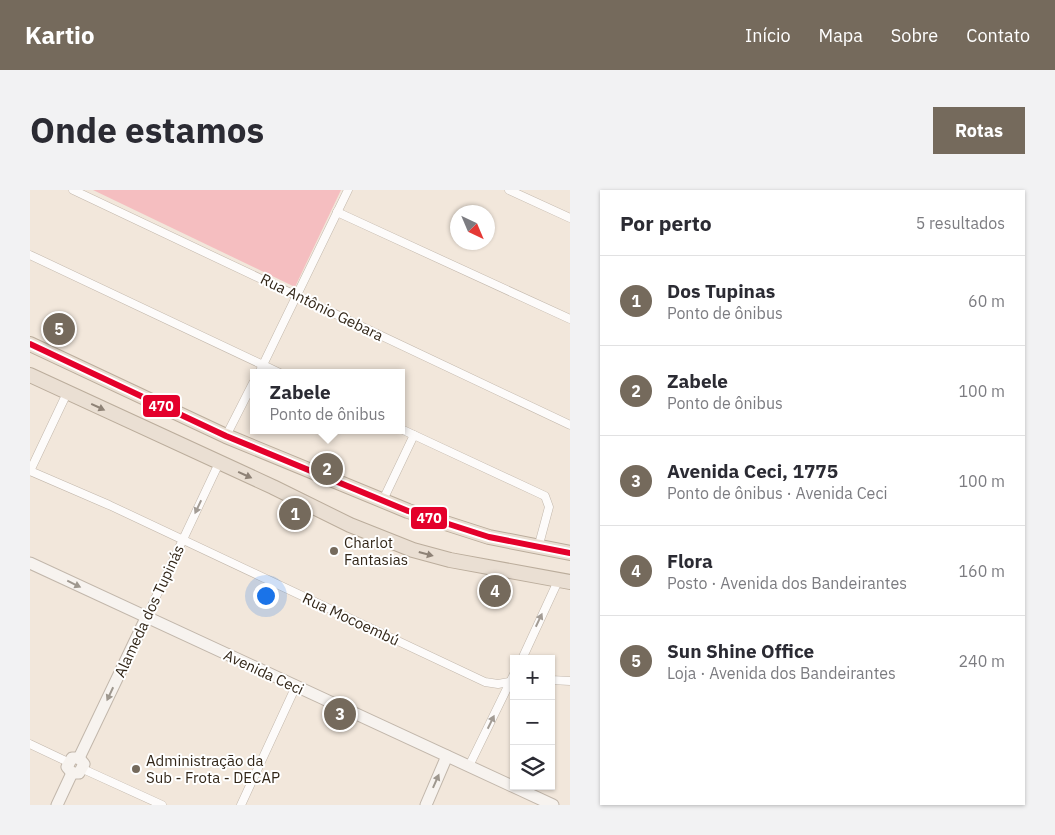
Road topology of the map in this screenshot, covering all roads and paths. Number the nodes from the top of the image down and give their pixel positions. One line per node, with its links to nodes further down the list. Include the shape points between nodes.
1 (73, 190): 9 (street, Rua Antônio Gebara)
2 (348, 190): 6 (street)
3 (509, 190): 5 (street)
4 (531, 190): 5 (street)
5 (527, 198): 7 (street)
6 (337, 212): 9 (street); 10 (street)
7 (570, 218)
8 (30, 255): 12 (street)
9 (296, 294): 12 (street); 20 (street, Rua Antônio Gebara)
10 (570, 319)
11 (30, 344): 23 (highway)
12 (263, 365): 13 (street); 14 (street)
13 (261, 369)
14 (272, 369)
15 (30, 375): 17 (highway)
16 (30, 382): 17 (highway)
17 (53, 387): 19 (highway)
18 (250, 389): 23 (street)
19 (67, 393): 24 (highway, one-way to 24); 25 (street)
20 (570, 425)
21 (405, 431): 22 (street)
22 (414, 435): 26 (street); 28 (street, via 545,496 550,507)
23 (226, 436): 26 (highway)
24 (219, 463): 27 (street, Alameda dos Tupinás, one-way to 27); 31 (highway, one-way to 31, via 350,525 413,550)
25 (30, 471): 27 (street, Rua Mocoembú)
26 (383, 500): 28 (highway, via 490,537)
27 (182, 540): 32 (street, Alameda dos Tupinás); 35 (street, Rua Mocoembú, via 485,682)
28 (538, 548): 29 (highway)
29 (570, 553)
30 (30, 563): 32 (street, Avenida Ceci, one-way to 32)
31 (564, 582): 33 (street, one-way to 31)
32 (146, 618): 37 (street, Avenida Ceci); 41 (street, Alameda dos Tupinás, one-way to 41)
33 (524, 655)
34 (555, 680): 36 (street)
35 (510, 682)
36 (570, 682)
37 (296, 686): 40 (street, Avenida Ceci); 45 (street)
38 (510, 686): 42 (street, one-way to 38)
39 (30, 744): 41 (street)
40 (447, 756): 42 (street, Avenida Ceci); 46 (street, one-way to 40)
41 (76, 765): 43 (street, Alameda dos Tupinás); 44 (street)
42 (469, 766): 47 (street, Avenida Ceci)
43 (57, 805)
44 (162, 805)
45 (241, 805)
46 (426, 805)
47 (552, 805)

